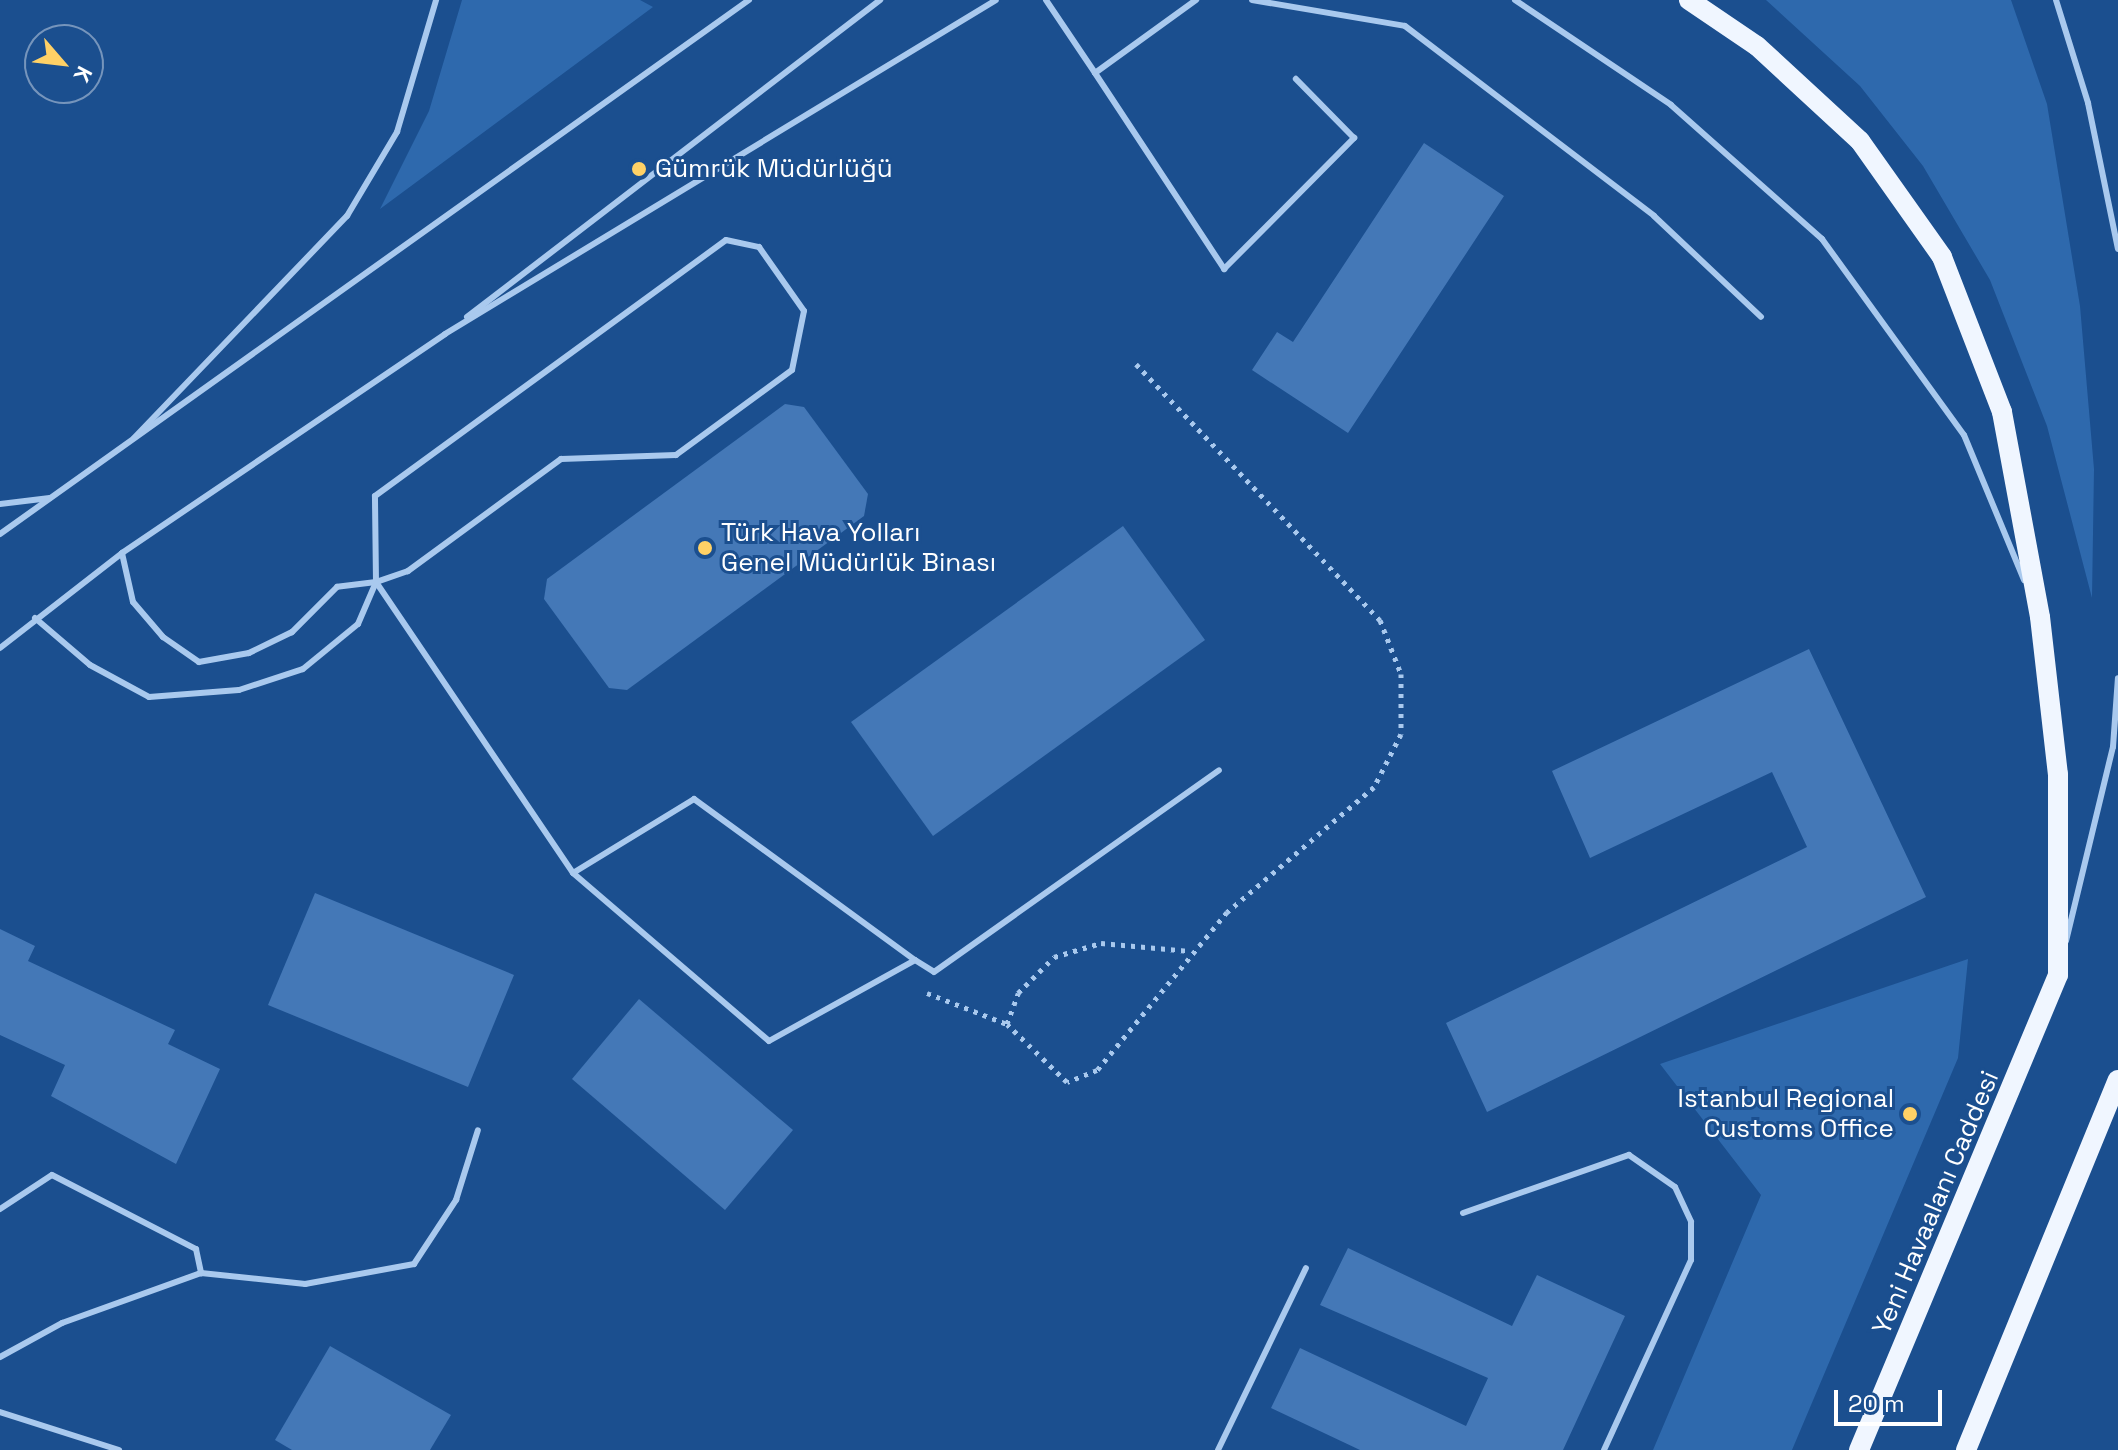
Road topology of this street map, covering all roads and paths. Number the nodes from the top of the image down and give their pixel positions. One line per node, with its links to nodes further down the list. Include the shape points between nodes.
1 (436, 0): 16 (lane, via 397,132 347,216)
2 (749, 0): 16 (lane)
3 (880, 0): 15 (lane)
4 (996, 0): 15 (lane)
5 (1046, 0): 11 (lane)
6 (1196, 0): 11 (lane)
7 (1252, 0): 14 (lane, via 1405,26 1654,216)
8 (1515, 0): 22 (lane, via 1671,105 1822,239 1964,435)
9 (1689, 0): 22 (main road, via 1757,46 1860,141 1942,257 2002,412)
10 (2056, 0): 13 (lane, via 2088,103)
11 (1095, 73): 12 (lane, via 1224,269 1354,138)
12 (1296, 79)
13 (2118, 249)
14 (1761, 317)
15 (445, 334): 20 (lane)
16 (122, 450): 17 (lane)
17 (53, 497): 18 (lane); 19 (lane)
18 (0, 504)
19 (0, 534)
20 (122, 553): 21 (lane, via 133,602 163,637 199,662 249,653 292,632 337,587); 23 (lane)
21 (376, 582): 21 (lane, via 408,571 561,459 676,455 792,370 804,311 759,247 726,240 375,496); 23 (lane, via 358,624 303,669 213,694 149,697 90,665); 27 (lane)
22 (2040, 617): 30 (main road, via 2058,774)
23 (35, 618): 24 (lane)
24 (0, 648)
25 (2118, 678): 30 (lane, via 2113,747)
26 (1219, 770): 29 (lane)
27 (573, 873): 28 (lane, via 694,799); 28 (lane, via 769,1041)
28 (915, 960): 29 (lane)
29 (934, 972): 31 (path, via 927,995)
30 (2058, 975): 43 (main road, Yeni Havaalanı Caddesi)
31 (1007, 1024)
32 (2118, 1080): 44 (main road)
33 (478, 1130): 37 (lane, via 456,1200 414,1264 305,1284)
34 (0, 1209): 37 (lane, via 52,1175 196,1249)
35 (1463, 1213): 42 (lane, via 1629,1155 1675,1187 1691,1222 1691,1260)
36 (1306, 1268): 41 (lane)
37 (201, 1273): 38 (lane, via 62,1323)
38 (0, 1357)
39 (0, 1412): 40 (lane)
40 (119, 1450)
41 (1218, 1450)
42 (1604, 1450)
43 (1859, 1450)
44 (1966, 1450)

